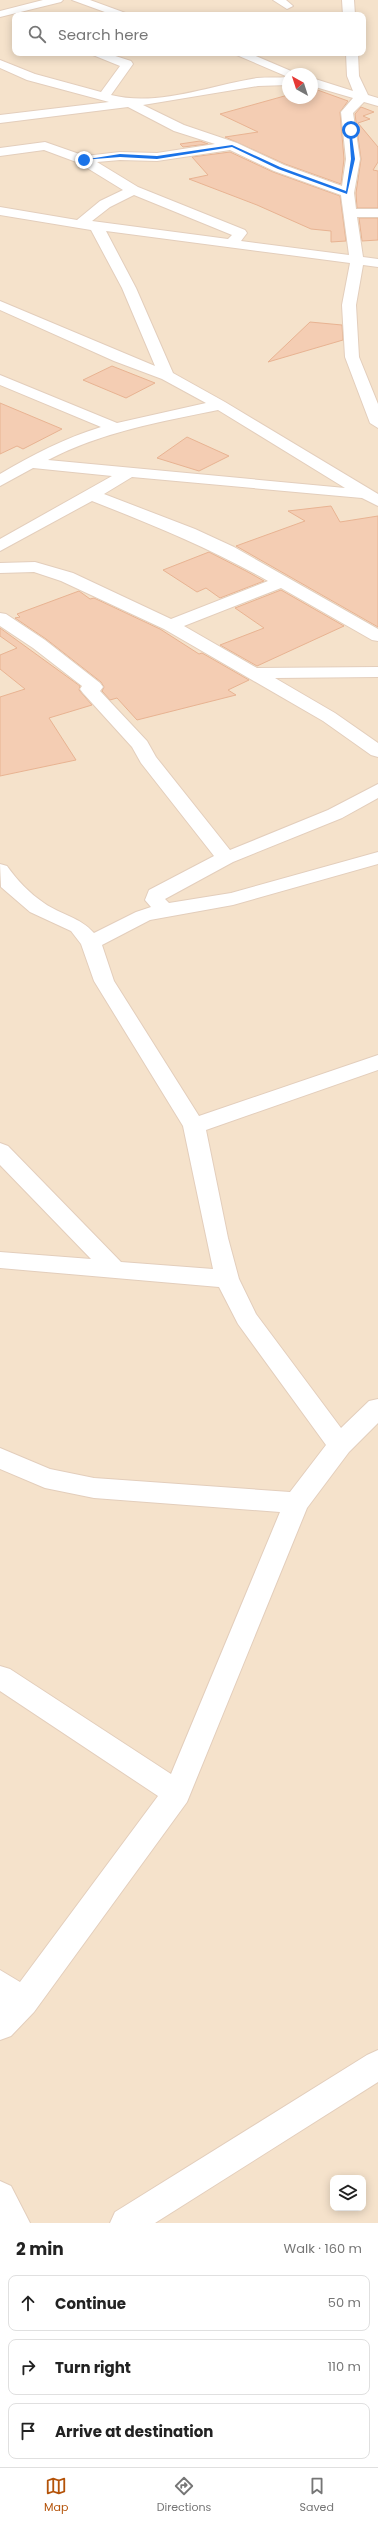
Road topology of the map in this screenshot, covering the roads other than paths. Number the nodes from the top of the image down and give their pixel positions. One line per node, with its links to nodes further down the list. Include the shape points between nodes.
1 (57, 0): 6 (street)
2 (78, 0): 4 (street)
3 (348, 0): 5 (street)
4 (116, 12)
5 (349, 12)
6 (0, 14): 7 (street)
7 (12, 20)
8 (103, 56): 15 (street, via 127,64)
9 (246, 56): 12 (street)
10 (352, 56): 16 (street, via 353,76)
11 (0, 64): 15 (street, via 31,77)
12 (282, 70)
13 (282, 81): 19 (street, via 258,82)
14 (318, 84): 16 (street)
15 (104, 96): 19 (street)
16 (362, 96): 17 (street); 18 (street); 27 (street, via 347,112 353,159)
17 (378, 96)
18 (378, 102)
19 (131, 104): 20 (street); 23 (street, via 179,128)
20 (0, 119)
21 (6, 132): 22 (street)
22 (32, 146): 24 (street); 25 (street, via 45,146)
23 (232, 146): 25 (street, via 157,157 120,156); 27 (street, via 279,168)
24 (0, 152)
25 (84, 160): 26 (street)
26 (133, 190): 31 (street, via 106,204); 33 (street, via 240,233)
27 (347, 192): 29 (street)
28 (0, 211): 31 (street)
29 (350, 213): 30 (street); 34 (street)
30 (378, 213)
31 (80, 224): 32 (street)
32 (96, 226): 33 (street); 37 (street, via 129,288)
33 (232, 244): 34 (street)
34 (357, 262): 35 (street); 40 (street, via 350,305 352,357)
35 (378, 264)
36 (0, 306): 37 (street)
37 (167, 376): 39 (street)
38 (0, 380): 41 (street)
39 (220, 405): 41 (street); 46 (street)
40 (378, 422)
41 (117, 428): 42 (street, via 81,439)
42 (29, 463): 43 (street); 44 (street)
43 (128, 474): 45 (street); 46 (street)
44 (0, 480)
45 (91, 495): 47 (street); 49 (street, via 189,533 228,551)
46 (372, 497)
47 (0, 546)
48 (0, 568): 51 (street, via 35,567 67,577)
49 (282, 582): 51 (street); 52 (street)
50 (0, 618): 57 (street, via 39,644 94,687 89,689 140,745 148,759)
51 (170, 625): 54 (street)
52 (378, 636)
53 (378, 672): 54 (street)
54 (255, 673): 55 (street, via 329,717)
55 (378, 751)
56 (378, 790): 57 (street, via 335,814)
57 (226, 858): 60 (street, via 156,894 155,900)
58 (378, 858): 60 (street, via 233,899)
59 (1, 873): 61 (street, via 8,883 37,908 78,927)
60 (164, 910): 61 (street, via 143,916)
61 (91, 942): 63 (street, via 104,981)
62 (378, 1062): 63 (street)
63 (194, 1126): 67 (street, via 216,1238)
64 (0, 1151): 66 (street)
65 (0, 1260): 66 (street)
66 (115, 1270): 67 (street)
67 (227, 1279): 69 (street, via 246,1318)
68 (378, 1408): 69 (street)
69 (340, 1445): 71 (street)
70 (0, 1458): 71 (street, via 45,1478 94,1488)
71 (296, 1504): 73 (street)
72 (0, 1677): 73 (street)
73 (177, 1793): 75 (street)
74 (0, 1984): 75 (street)
75 (23, 2002): 76 (street)
76 (0, 2026)
77 (378, 2065): 80 (street)
78 (0, 2197): 79 (street)
79 (14, 2223)
80 (126, 2223)

